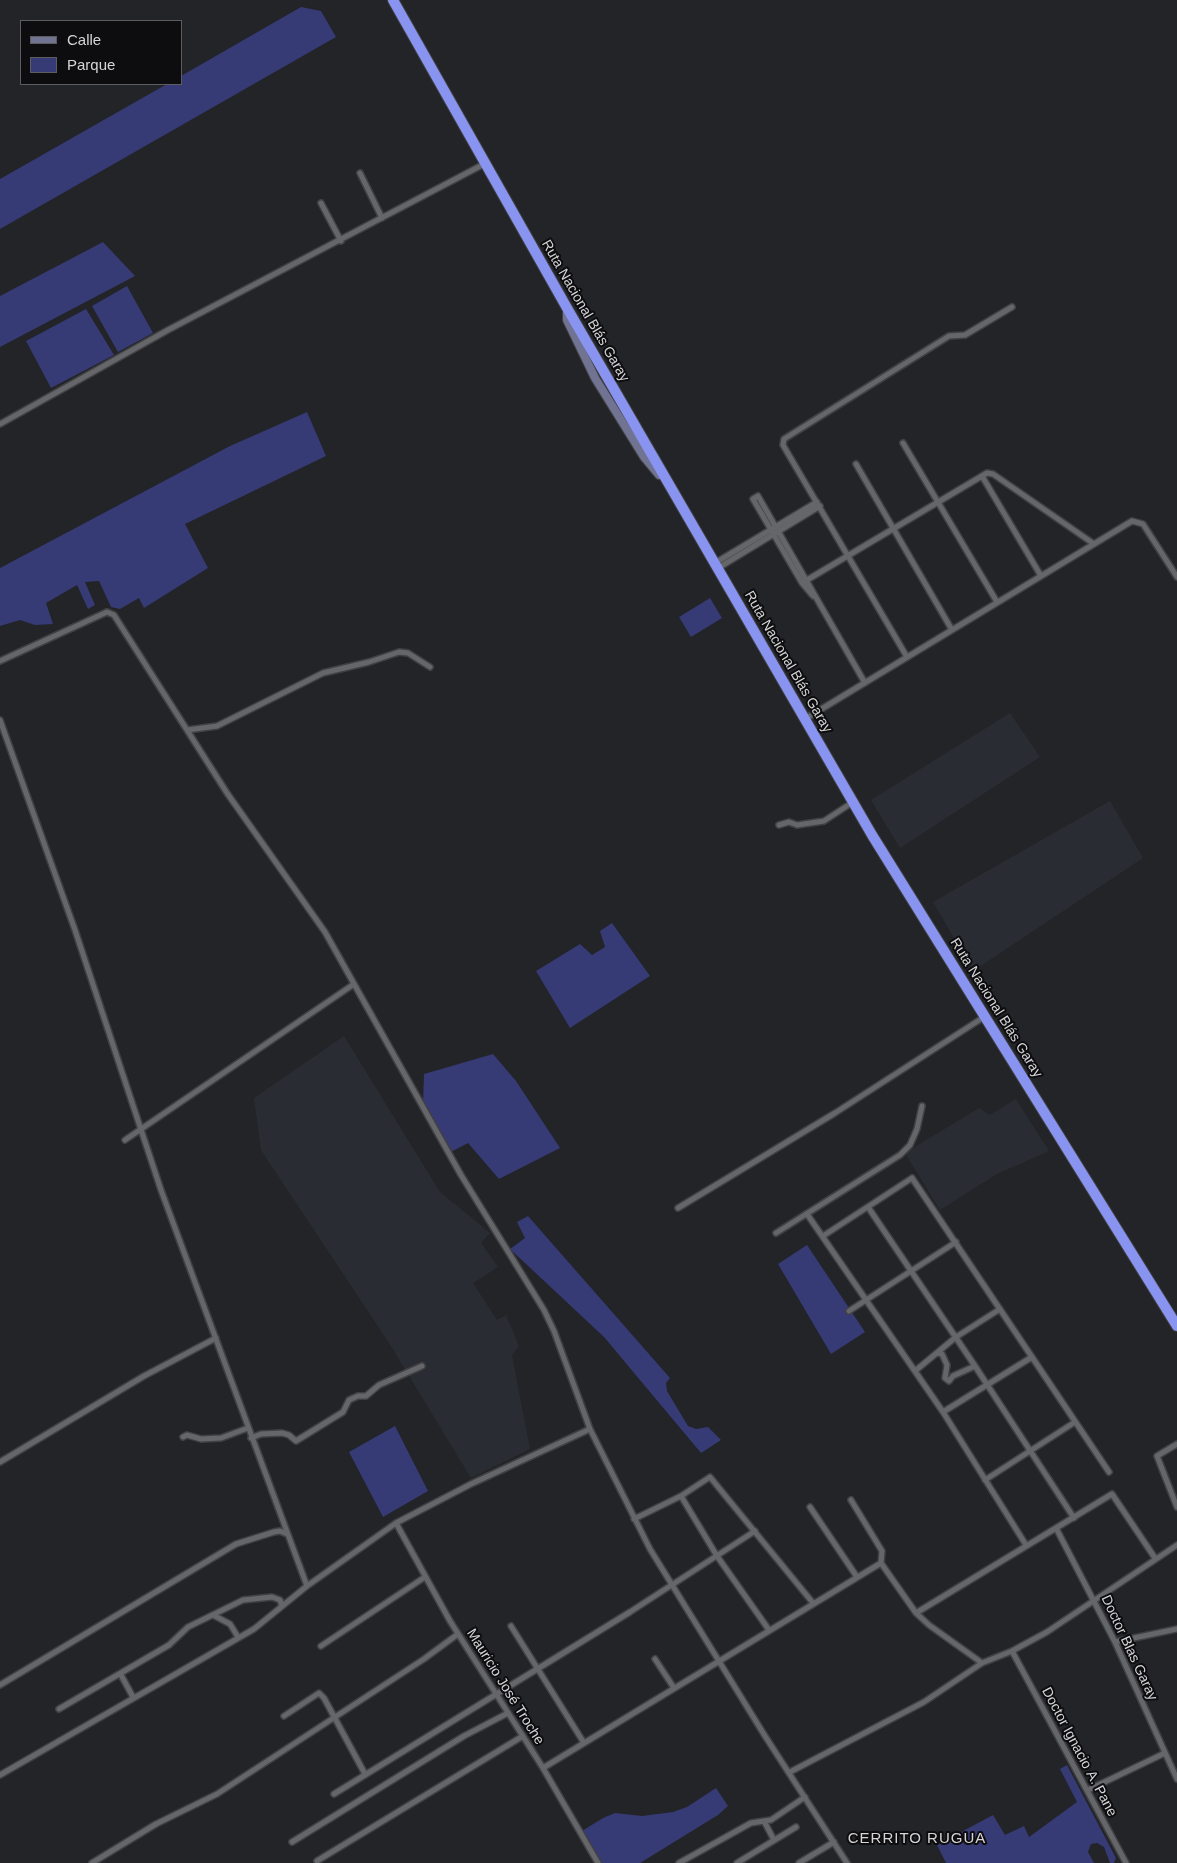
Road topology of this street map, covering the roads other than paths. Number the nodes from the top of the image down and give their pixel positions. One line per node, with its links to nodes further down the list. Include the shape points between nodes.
1 (393, 0): 2 (highway, Ruta Nacional Blás Garay)
2 (486, 163): 5 (street); 18 (highway, Ruta Nacional Blás Garay)
3 (360, 173): 5 (street)
4 (321, 203): 6 (street)
5 (382, 218): 6 (street)
6 (340, 240): 8 (street, via 168,330)
7 (1012, 307): 13 (street, via 965,335 949,336 784,440 783,445)
8 (0, 424)
9 (902, 442): 12 (street)
10 (856, 464): 14 (street)
11 (982, 476): 12 (street); 16 (street, via 992,474); 19 (street)
12 (938, 502): 14 (street); 24 (street)
13 (818, 504): 15 (street); 17 (street)
14 (893, 529): 17 (street); 25 (street)
15 (774, 530): 15 (street, via 758,496 753,499); 18 (street); 21 (street); 22 (street)
16 (1094, 544): 19 (street); 20 (street, via 1132,521 1138,521)
17 (849, 555): 21 (street); 26 (street)
18 (716, 566): 30 (highway, Ruta Nacional Blás Garay)
19 (1040, 576): 24 (street)
20 (1177, 577)
21 (807, 580): 22 (street); 23 (street)
22 (802, 583): 23 (street)
23 (813, 596): 29 (street)
24 (997, 602): 25 (street)
25 (952, 630): 26 (street)
26 (907, 657): 29 (street)
27 (0, 661): 32 (street, via 111,612 154,674)
28 (430, 667): 32 (street, via 399,652 323,673 217,726)
29 (865, 683): 30 (street)
30 (804, 719): 33 (highway, Ruta Nacional Blás Garay)
31 (0, 720): 38 (street)
32 (187, 730): 35 (street, via 227,793 325,932)
33 (853, 802): 34 (street, via 824,821); 36 (highway, Ruta Nacional Blás Garay)
34 (780, 825)
35 (354, 984): 38 (street); 62 (street, via 461,1175 544,1310)
36 (984, 1017): 40 (street, via 835,1113); 50 (highway, Ruta Nacional Blás Garay)
37 (922, 1106): 42 (street, via 918,1129 910,1145 900,1155)
38 (143, 1130): 39 (street); 52 (street, via 161,1190)
39 (125, 1140)
40 (678, 1208)
41 (868, 1208): 44 (street); 45 (street, via 912,1178); 46 (street)
42 (807, 1214): 43 (street); 44 (street)
43 (776, 1233)
44 (823, 1236): 47 (street)
45 (956, 1242): 46 (street); 48 (street)
46 (911, 1271): 47 (street); 51 (street)
47 (865, 1300): 49 (street); 57 (street)
48 (1000, 1309): 51 (street); 54 (street)
49 (849, 1311)
50 (1177, 1326)
51 (956, 1337): 53 (street); 56 (street)
52 (216, 1338): 61 (street); 67 (street, via 144,1376)
53 (938, 1353): 56 (street, via 947,1365 945,1378 949,1381); 57 (street)
54 (1032, 1357): 58 (street); 60 (street)
55 (422, 1366): 64 (street, via 379,1385 366,1396 349,1400 343,1412 334,1419 296,1441 282,1433)
56 (975, 1366): 58 (street)
57 (914, 1371): 59 (street)
58 (988, 1385): 59 (street); 66 (street)
59 (944, 1412): 69 (street)
60 (1075, 1422): 66 (street); 68 (street)
61 (248, 1428): 63 (street, via 221,1438); 64 (street)
62 (590, 1429): 75 (street); 76 (street)
63 (183, 1437)
64 (251, 1438): 79 (street)
65 (1177, 1444): 72 (street, via 1157,1456)
66 (1030, 1451): 69 (street); 74 (street)
67 (0, 1462)
68 (1109, 1472)
69 (986, 1480): 80 (street)
70 (681, 1496): 75 (street); 78 (street, via 710,1477); 82 (street)
71 (851, 1500): 84 (street, via 882,1551)
72 (1177, 1506)
73 (810, 1507): 86 (street)
74 (1074, 1518): 77 (street); 83 (street, via 1112,1494)
75 (634, 1519): 88 (street)
76 (396, 1523): 85 (street, Mauricio José Troche); 87 (street)
77 (1056, 1528): 80 (street); 89 (street, Doctor Blas Garay)
78 (755, 1532): 82 (street); 90 (street)
79 (287, 1534): 87 (street); 107 (street, via 274,1532 236,1544)
80 (1026, 1545): 92 (street)
81 (1177, 1545): 83 (street)
82 (717, 1556): 88 (street); 96 (street)
83 (1155, 1558): 89 (street)
84 (881, 1563): 86 (street); 92 (street)
85 (425, 1577): 97 (street, Mauricio José Troche); 100 (street)
86 (857, 1577): 90 (street)
87 (306, 1586): 91 (street)
88 (671, 1586): 103 (street); 105 (street)
89 (1095, 1602): 99 (street, Doctor Blas Garay); 101 (street)
90 (814, 1603): 96 (street)
91 (282, 1606): 93 (street, via 280,1600 272,1597 243,1600); 98 (street, via 254,1629)
92 (916, 1613): 104 (street)
93 (212, 1615): 98 (street, via 230,1624); 106 (street, via 188,1627 169,1645)
94 (511, 1626): 105 (street)
95 (1177, 1629): 99 (street)
96 (769, 1630): 103 (street)
97 (458, 1634): 109 (street, Mauricio José Troche); 114 (street)
98 (238, 1637): 110 (street)
99 (1115, 1642): 117 (street, Doctor Blas Garay)
100 (321, 1646)
101 (1012, 1651): 104 (street); 125 (street, Doctor Ignacio A. Pane)
102 (656, 1659): 108 (street)
103 (718, 1660): 108 (street); 121 (street)
104 (982, 1662): 121 (street, via 924,1702)
105 (538, 1668): 109 (street); 116 (street)
106 (121, 1675): 110 (street); 111 (street)
107 (0, 1686)
108 (674, 1688): 116 (street)
109 (496, 1694): 112 (street, Mauricio José Troche); 122 (street)
110 (133, 1697): 123 (street)
111 (59, 1709)
112 (508, 1713): 115 (street, Mauricio José Troche); 131 (street, via 464,1736)
113 (284, 1716): 114 (street, via 319,1694)
114 (334, 1718): 122 (street); 134 (street, via 217,1794 156,1824)
115 (523, 1736): 120 (street, Mauricio José Troche); 133 (street)
116 (584, 1743): 120 (street)
117 (1165, 1753): 119 (street, Doctor Blas Garay); 125 (street)
118 (1177, 1763): 119 (street)
119 (1170, 1765): 124 (street, Doctor Blas Garay)
120 (543, 1768): 135 (street, Mauricio José Troche)
121 (790, 1772): 127 (street)
122 (364, 1774): 126 (street)
123 (0, 1775)
124 (1177, 1779)
125 (1088, 1790): 140 (street, Doctor Ignacio A. Pane)
126 (334, 1794)
127 (806, 1797): 128 (street); 132 (street)
128 (765, 1823): 130 (street); 136 (street, via 751,1823)
129 (796, 1827): 130 (street)
130 (774, 1840): 137 (street)
131 (292, 1842)
132 (834, 1842): 138 (street); 139 (street)
133 (317, 1861)
134 (92, 1863)
135 (598, 1863)
136 (678, 1863)
137 (737, 1863)
138 (799, 1863)
139 (847, 1863)
140 (1126, 1863)

